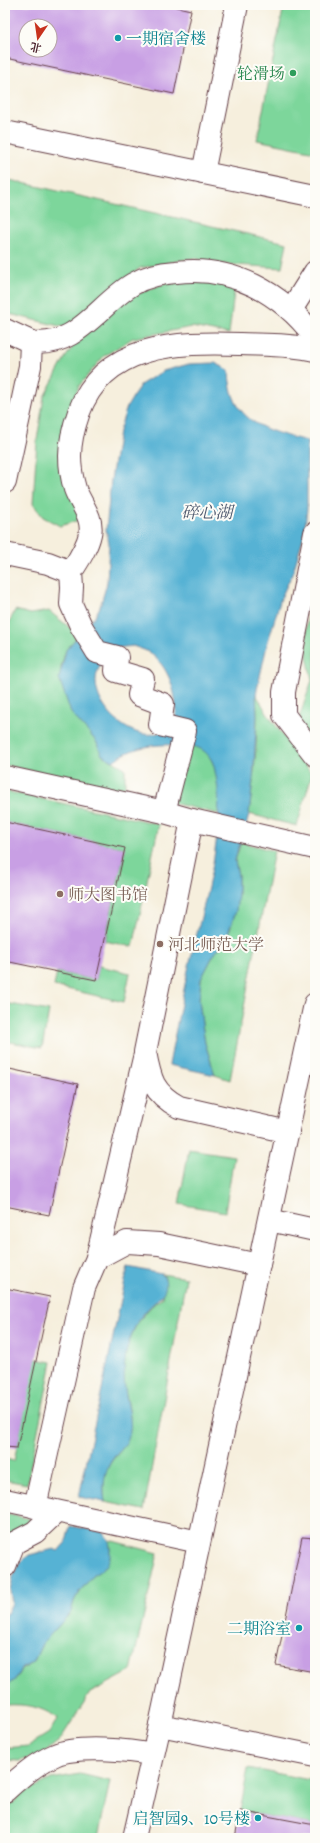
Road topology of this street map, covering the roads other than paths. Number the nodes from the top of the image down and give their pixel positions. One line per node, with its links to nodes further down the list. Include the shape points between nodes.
1 (237, 5): 3 (street)
2 (5, 132): 3 (street)
3 (203, 172): 4 (street)
4 (315, 196)
5 (315, 272): 6 (street)
6 (291, 310): 8 (street); 9 (street, via 243,279 208,271 190,270 166,273 132,284 71,333 44,344)
7 (5, 330): 9 (street)
8 (315, 337)
9 (31, 342): 11 (street, via 30,366)
10 (315, 350): 14 (street, via 279,345 210,343 164,346 136,353 116,364 96,381 84,400 73,429 70,456 75,489 88,515 90,534 80,559)
11 (5, 482)
12 (315, 533): 15 (street, via 284,692 284,715)
13 (5, 554): 14 (street, via 48,563)
14 (71, 572): 17 (street, via 71,604 97,652 117,657 116,670 143,679 139,695 162,704 160,725 185,731)
15 (315, 755)
16 (5, 777): 17 (street)
17 (164, 812): 18 (street)
18 (202, 822): 19 (street); 21 (street)
19 (315, 848)
20 (315, 1004): 22 (street)
21 (145, 1052): 23 (street, via 149,1075 155,1089 168,1101 179,1107); 26 (street)
22 (306, 1093): 23 (street)
23 (288, 1132): 24 (street)
24 (268, 1220): 25 (street); 27 (street)
25 (315, 1230)
26 (97, 1258): 27 (street, via 127,1242 159,1244); 29 (street, via 84,1288)
27 (259, 1265): 31 (street)
28 (5, 1500): 29 (street)
29 (35, 1507): 30 (street)
30 (56, 1512): 31 (street); 32 (street, via 35,1532 14,1543)
31 (199, 1542): 33 (street)
32 (5, 1566)
33 (160, 1725): 34 (street); 35 (street)
34 (153, 1755): 36 (street, via 134,1751 81,1750 56,1754); 38 (street)
35 (315, 1756)
36 (13, 1775): 37 (street)
37 (5, 1791)
38 (134, 1838)

